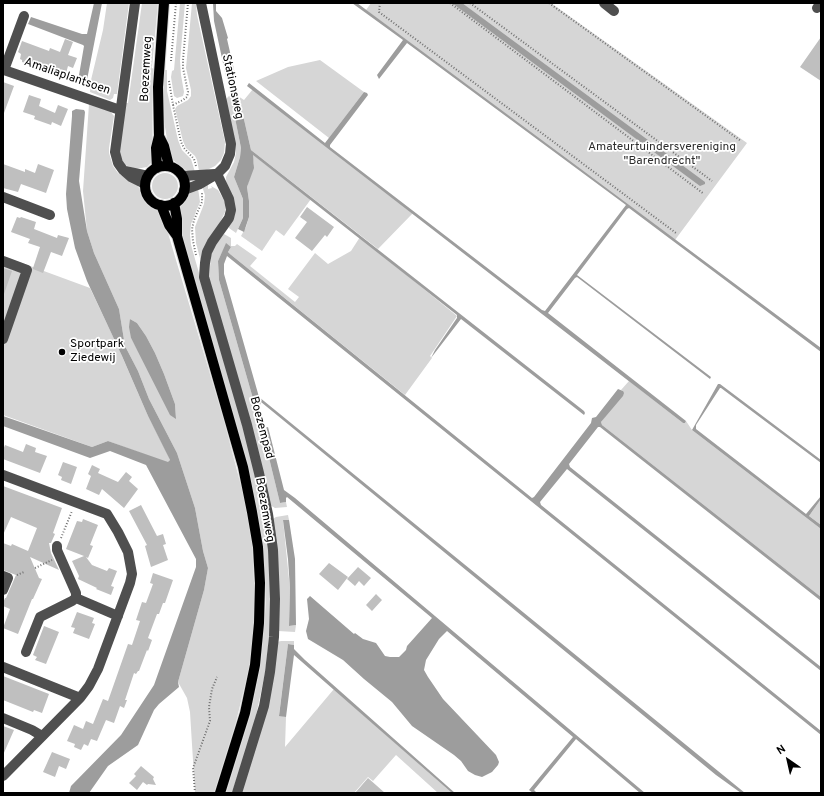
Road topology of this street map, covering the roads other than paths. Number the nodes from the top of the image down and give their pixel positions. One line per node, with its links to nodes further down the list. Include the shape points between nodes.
1 (135, 3): 8 (street)
2 (164, 3): 9 (main road, Boezemweg, via 158,87)
3 (201, 3): 12 (street, Stationsweg, via 231,144 228,160)
4 (604, 3): 5 (street)
5 (614, 11)
6 (24, 16): 7 (street, Amaliaplantsoen)
7 (4, 70): 8 (street, Amaliaplantsoen)
8 (120, 110): 14 (street, via 115,152 118,164 123,170)
9 (159, 136): 10 (main road, Boezemweg); 11 (main road, Boezemweg, via 156,148)
10 (169, 166): 11 (main road); 13 (main road, via 175,168)
11 (157, 168): 14 (main road)
12 (217, 174): 13 (street); 15 (street, Stationsweg); 36 (street, Boezempad, via 229,199 229,218 207,252 204,277 264,493 273,550 275,599 274,637 264,706)
13 (182, 176): 15 (main road)
14 (147, 180): 18 (main road, via 148,195 151,200)
15 (184, 190): 17 (main road)
16 (3, 197): 19 (street)
17 (174, 203): 18 (main road); 20 (main road, Boezemweg)
18 (161, 205): 20 (main road, Boezemweg, via 169,225)
19 (50, 215)
20 (177, 236): 35 (main road, Boezemweg, via 243,467 258,547 259,623 255,665 245,713)
21 (3, 261): 22 (street, via 26,270)
22 (3, 339)
23 (3, 475): 28 (street, via 107,514 128,552 132,574)
24 (57, 546): 27 (street)
25 (3, 576): 26 (street, via 8,578)
26 (3, 590)
27 (76, 598): 28 (street); 29 (street, via 40,618)
28 (118, 616): 31 (street, via 98,669)
29 (26, 652)
30 (3, 667): 31 (street)
31 (80, 698): 33 (street)
32 (3, 718): 33 (street)
33 (42, 736): 34 (street)
34 (3, 776)
35 (220, 793)
36 (238, 793)

